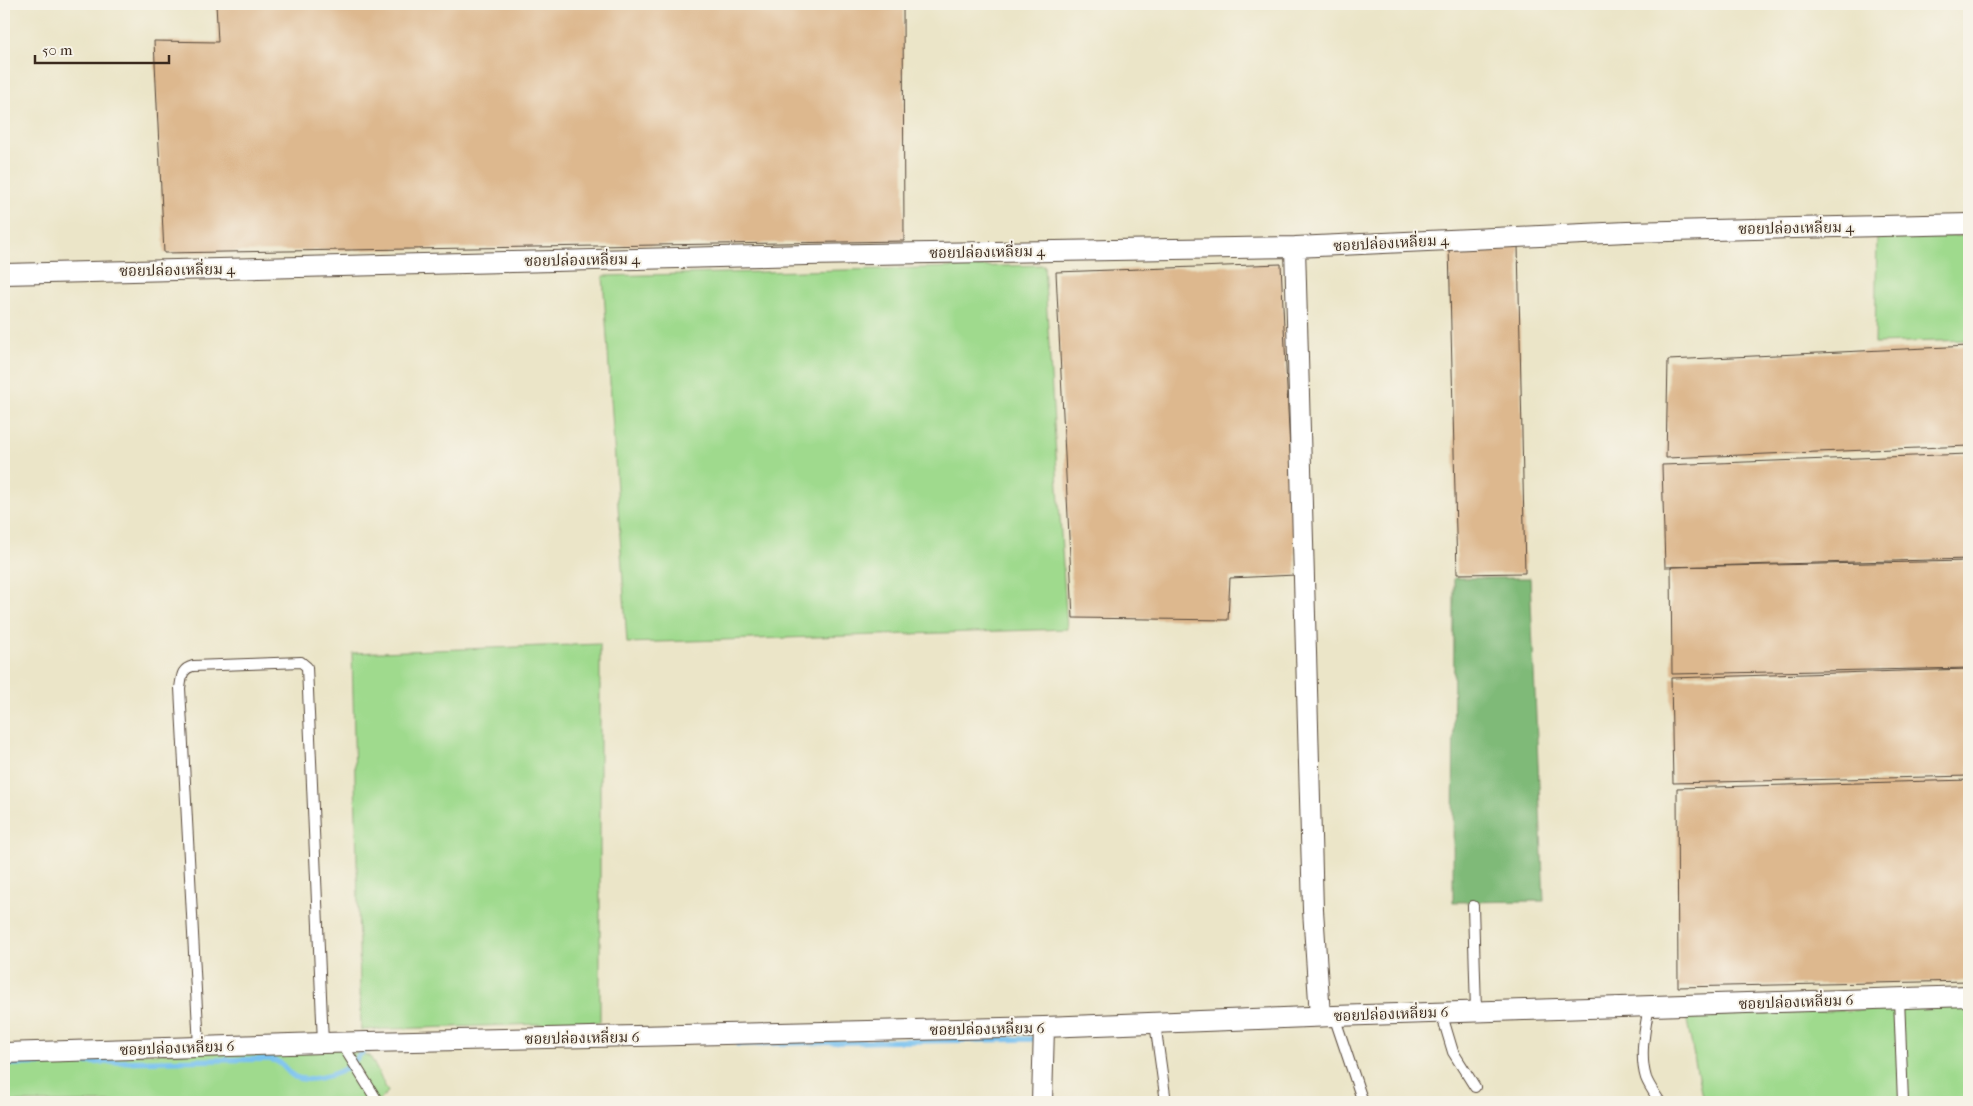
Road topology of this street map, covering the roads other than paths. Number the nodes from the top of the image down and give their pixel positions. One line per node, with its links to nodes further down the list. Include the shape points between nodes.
1 (1969, 224): 2 (street, ซอยปล่องเหลี่ยม 4, via 1627,232)
2 (1295, 247): 3 (street, ซอยปล่องเหลี่ยม 4); 10 (street, via 1313,910)
3 (4, 274)
4 (1473, 906): 9 (lane)
5 (1969, 996): 6 (street, ซอยปล่องเหลี่ยม 6)
6 (1899, 998): 7 (street, ซอยปล่องเหลี่ยม 6); 22 (lane)
7 (1649, 1006): 9 (street, ซอยปล่องเหลี่ยม 6); 21 (lane, via 1643,1060 1646,1078)
8 (1441, 1012): 9 (street, ซอยปล่องเหลี่ยม 6); 10 (street, ซอยปล่องเหลี่ยม 6); 16 (lane, via 1453,1052)
9 (1476, 1012)
10 (1327, 1016): 11 (street, ซอยปล่องเหลี่ยม 6); 20 (lane)
11 (1156, 1023): 12 (street, ซอยปล่องเหลี่ยม 6); 19 (lane)
12 (1044, 1027): 13 (street, ซอยปล่องเหลี่ยม 6); 18 (street)
13 (333, 1044): 14 (street, ซอยปล่องเหลี่ยม 6); 14 (lane, via 307,667 301,662 193,666 182,672 180,688); 17 (lane)
14 (199, 1047): 15 (street, ซอยปล่องเหลี่ยม 6)
15 (4, 1053)
16 (1475, 1087)
17 (378, 1102)
18 (1042, 1102)
19 (1166, 1102)
20 (1363, 1102)
21 (1660, 1102)
22 (1903, 1102)

